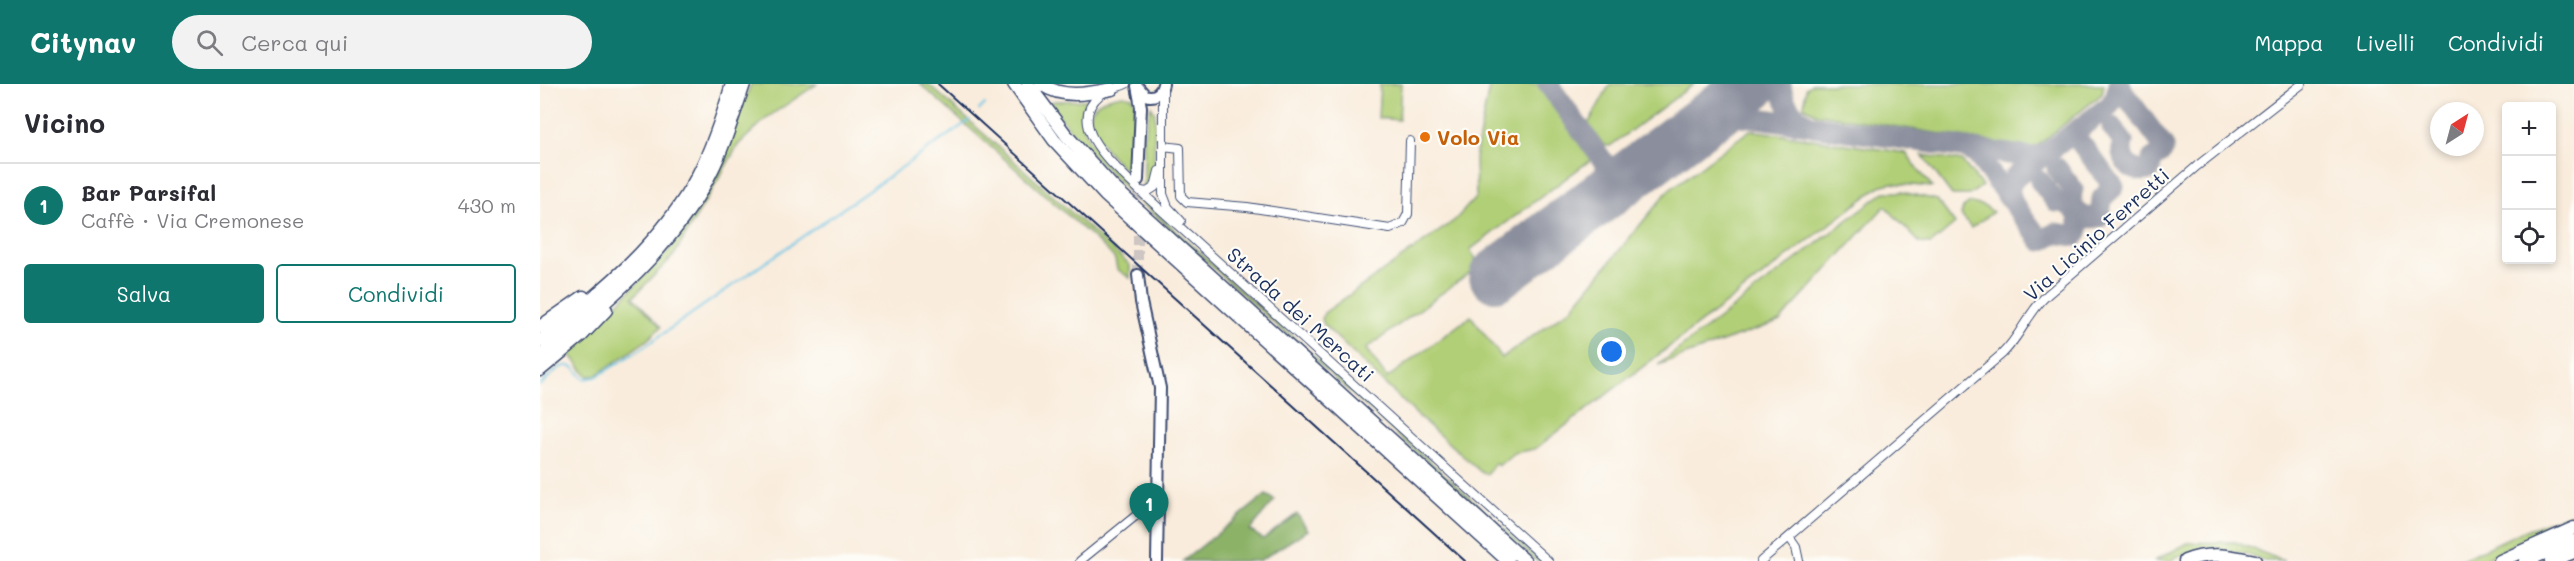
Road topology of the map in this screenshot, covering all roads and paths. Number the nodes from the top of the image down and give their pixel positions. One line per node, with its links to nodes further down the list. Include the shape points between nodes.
1 (732, 84): 18 (highway, via 705,159)
2 (744, 84): 19 (highway, via 712,170)
3 (1007, 84): 12 (highway)
4 (1014, 84): 12 (highway)
5 (1028, 84): 35 (highway, via 1065,135 1113,187)
6 (1041, 84): 10 (highway, via 1069,95)
7 (1163, 84): 11 (main road); 14 (street, Strada dei Mercati)
8 (2301, 84): 28 (street, Via Licinio Ferretti, via 2197,166 2044,297 2007,350)
9 (1133, 85): 10 (street, Strada dei Mercati); 11 (main road, via 1145,95); 13 (main road, via 1141,104)
10 (1112, 89): 17 (street, Strada dei Mercati, via 1091,106 1089,132 1101,151)
11 (1156, 95): 13 (main road)
12 (1037, 118): 34 (highway, via 1105,195)
13 (1140, 124): 17 (main road)
14 (1164, 129): 16 (street, Strada dei Mercati); 17 (street, via 1158,182 1149,191)
15 (1410, 141): 16 (street, via 1408,214 1403,223 1390,229 1187,202 1181,196 1180,148)
16 (1163, 146): 37 (street, Strada dei Mercati, via 1163,194 1175,215)
17 (1139, 185): 36 (street, Strada dei Mercati)
18 (676, 210): 21 (highway, via 612,276); 22 (highway, via 633,262)
19 (674, 232): 23 (highway, via 624,286); 24 (highway, via 647,270 581,336)
20 (1138, 275): 25 (main road, via 1160,388)
21 (540, 327)
22 (540, 341)
23 (540, 356)
24 (540, 370)
25 (1158, 507): 32 (street, via 1144,509); 33 (main road)
26 (2574, 528): 27 (highway)
27 (2559, 533): 41 (highway, via 2527,542); 42 (highway)
28 (1789, 537): 38 (street, Via Licinio Ferretti); 39 (street)
29 (2574, 540): 43 (highway)
30 (2574, 552): 44 (highway)
31 (2250, 560): 40 (highway, via 2217,555)
32 (1080, 561)
33 (1157, 561)
34 (1508, 561)
35 (1525, 561)
36 (1548, 561)
37 (1555, 561)
38 (1761, 561)
39 (1799, 561)
40 (2185, 561)
41 (2488, 561)
42 (2500, 561)
43 (2525, 561)
44 (2551, 561)

